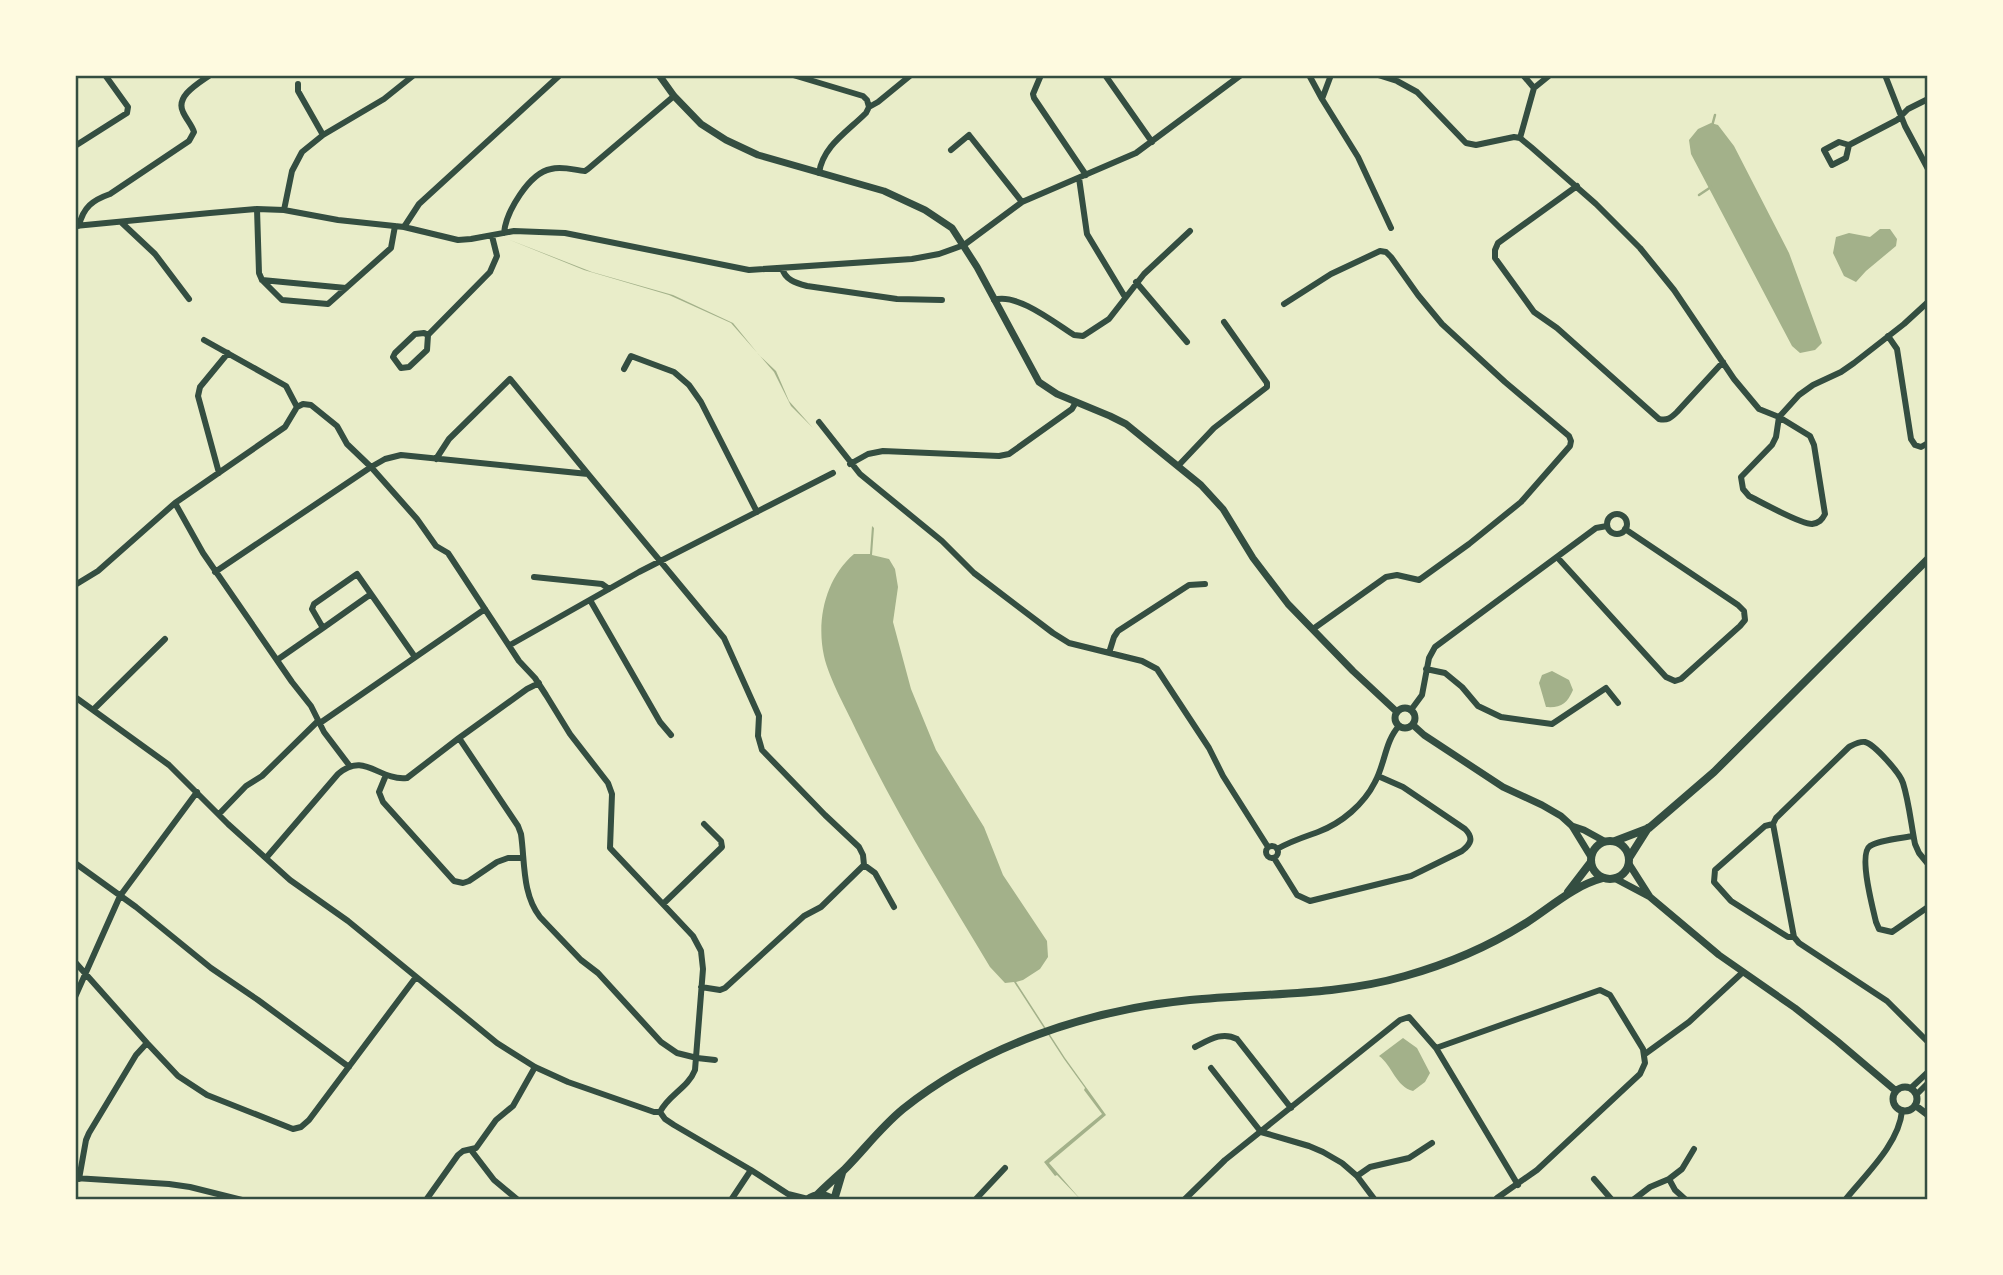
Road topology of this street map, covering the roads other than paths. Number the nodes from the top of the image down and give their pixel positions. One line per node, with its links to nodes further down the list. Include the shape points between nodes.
1 (105, 75): 28 (street, via 128,107 127,113)
2 (210, 75): 38 (street, via 182,101 182,112 194,132 189,141 96,199 83,211)
3 (414, 75): 24 (street, via 384,99)
4 (560, 75): 40 (street, via 419,204)
5 (659, 75): 19 (street)
6 (793, 75): 22 (street, via 863,96)
7 (911, 75): 22 (street)
8 (1041, 75): 32 (street, via 1034,98)
9 (1105, 75): 26 (street)
10 (1241, 75): 26 (street)
11 (1309, 75): 20 (street)
12 (1331, 75): 20 (street)
13 (1378, 75): 25 (street, via 1417,92 1466,143)
14 (1523, 75): 18 (street)
15 (1550, 75): 18 (street)
16 (1885, 75): 23 (street)
17 (298, 84): 24 (street)
18 (1534, 88): 25 (street)
19 (674, 96): 31 (street, via 701,124 726,140); 43 (street, via 584,171 545,171 520,194)
20 (1322, 99): 41 (street, via 1358,157)
21 (1928, 99): 23 (street)
22 (869, 107): 31 (street, via 825,152)
23 (1900, 115): 27 (street); 30 (street)
24 (323, 135): 36 (street, via 296,163)
25 (1520, 138): 33 (street)
26 (1152, 142): 32 (street)
27 (1849, 145)
28 (75, 146)
29 (951, 150): 34 (street, via 970,135)
30 (1928, 169)
31 (819, 173): 45 (street, via 869,186 925,211 952,228)
32 (1083, 177): 34 (street); 50 (street, via 1087,234)
33 (1577, 186): 62 (street, via 1640,248); 62 (street, via 1498,243 1495,250 1495,258 1534,312 1659,419 1671,418)
34 (1021, 202): 45 (street)
35 (257, 209): 36 (street); 37 (street); 47 (street)
36 (284, 210): 39 (street)
37 (122, 223): 38 (street); 51 (street, via 155,254)
38 (77, 226)
39 (395, 226): 40 (street); 49 (street, via 391,248)
40 (404, 227): 44 (street, via 458,240)
41 (1391, 228)
42 (1190, 231): 48 (street)
43 (504, 233): 44 (street); 46 (street, via 565,233 727,267)
44 (492, 236): 57 (street, via 497,256 491,272)
45 (964, 245): 46 (street, via 912,259); 53 (street)
46 (782, 268): 52 (street, via 796,283 807,286 897,299)
47 (262, 280): 49 (street); 49 (street, via 282,300 328,304)
48 (1136, 282): 50 (street); 60 (street)
49 (346, 288)
50 (1125, 297): 53 (street, via 1104,323 1079,337 1021,303)
51 (189, 299)
52 (942, 300)
53 (994, 300): 64 (street, via 1039,382)
54 (1928, 302): 58 (street)
55 (1284, 304): 92 (street, via 1331,274 1386,252 1442,324 1571,441 1525,498 1469,544 1419,580 1386,577)
56 (1224, 321): 71 (street, via 1267,387 1214,428)
57 (428, 335): 57 (street, via 415,334 395,353 397,365 409,367 427,350)
58 (1888, 336): 66 (street, via 1841,372 1806,390); 68 (street, via 1897,348 1911,439 1921,447)
59 (204, 340): 61 (street)
60 (1187, 342)
61 (228, 353): 65 (street, via 286,387); 73 (street, via 200,387 198,396)
62 (1723, 362): 66 (street, via 1759,409)
63 (624, 369): 77 (street, via 631,356 674,372 689,385)
64 (1076, 402): 70 (street, via 1010,454 883,451); 71 (street, via 1126,424)
65 (297, 407): 72 (street, via 311,405 330,419); 73 (street, via 285,427)
66 (1779, 417): 66 (street, via 1772,445 1741,477 1743,489 1805,523 1817,523 1825,514 1814,445 1810,436)
67 (819, 422): 70 (street)
68 (1928, 443)
69 (436, 459): 72 (street, via 401,455); 75 (street); 75 (street, via 449,439 510,379)
70 (850, 464): 95 (street, via 974,573 1053,633 1069,643)
71 (1178, 466): 92 (street, via 1223,509 1262,571)
72 (371, 467): 83 (street); 90 (street, via 436,546 447,553)
73 (219, 473): 76 (street)
74 (834, 473): 77 (street)
75 (588, 474): 82 (street)
76 (175, 503): 83 (street); 86 (street, via 98,571)
77 (757, 512): 82 (street)
78 (1607, 526): 79 (street, via 1615,534); 79 (street, via 1611,517 1620,515); 80 (street, via 1596,527)
79 (1625, 529): 80 (street, via 1744,611 1740,626 1681,679 1666,677)
80 (1557, 557): 98 (street, via 1435,647)
81 (1928, 559): 118 (main road, via 1724,763)
82 (660, 561): 87 (street); 131 (street, via 726,642 759,716 762,750 859,847)
83 (215, 572): 97 (street)
84 (534, 577): 87 (street, via 602,584)
85 (1205, 584): 95 (street, via 1189,585 1118,631)
86 (75, 585)
87 (608, 589): 89 (street)
88 (371, 594): 91 (street); 91 (street, via 357,574 314,604 312,609); 96 (street)
89 (590, 600): 94 (street); 108 (street)
90 (485, 610): 94 (street); 96 (street)
91 (323, 628): 97 (street)
92 (1313, 629): 104 (street)
93 (165, 639): 102 (street)
94 (510, 645): 99 (street)
95 (1109, 653): 122 (street, via 1150,664 1162,675)
96 (415, 657): 105 (street)
97 (277, 660): 105 (street)
98 (1426, 669): 101 (street, via 1445,673 1478,706 1502,717 1552,724 1606,688); 103 (street, via 1422,695)
99 (539, 683): 109 (street); 137 (street, via 611,789 610,848)
100 (75, 697): 102 (street)
101 (1618, 703)
102 (93, 710): 113 (street, via 169,765)
103 (1411, 710): 104 (street); 106 (street)
104 (1398, 712): 107 (street)
105 (319, 722): 110 (street); 114 (street)
106 (1413, 725): 107 (street); 117 (street, via 1466,764)
107 (1399, 726): 112 (street, via 1390,737)
108 (671, 735)
109 (459, 738): 111 (street, via 410,776); 125 (street, via 518,826)
110 (349, 765): 111 (street); 124 (street)
111 (386, 775): 125 (street, via 379,792 383,802 454,881 469,881 503,859)
112 (1378, 776): 123 (street, via 1368,795 1338,822); 126 (street, via 1404,787 1465,829 1471,834 1469,846 1411,876 1310,901 1297,895)
113 (197, 792): 114 (street); 135 (street)
114 (219, 814): 124 (street)
115 (704, 824): 137 (street, via 722,846)
116 (1773, 824): 119 (street, via 1849,747 1865,742 1903,782); 140 (street); 140 (street, via 1715,870 1714,882 1731,901)
117 (1572, 826): 120 (street); 127 (street)
118 (1649, 828): 121 (main road); 128 (main road)
119 (1913, 836): 130 (street); 138 (street, via 1869,846 1866,851 1876,922 1880,929 1892,932)
120 (1604, 841): 121 (main road); 127 (main road)
121 (1615, 841): 128 (main road, via 1625,848)
122 (1268, 847): 123 (street); 126 (street, via 1266,856)
123 (1277, 849): 126 (street)
124 (266, 858): 144 (street)
125 (523, 858): 152 (street, via 528,894 540,917 655,1037 677,1053)
126 (1274, 858)
127 (1591, 859): 132 (main road, via 1592,869); 134 (main road)
128 (1629, 861): 133 (main road); 136 (street)
129 (75, 863): 135 (street)
130 (1928, 864)
131 (864, 865): 139 (street, via 875,873); 145 (street, via 725,988)
132 (1602, 878): 133 (main road); 134 (main road)
133 (1616, 879): 136 (street)
134 (1566, 895): 172 (main road, via 1490,944 1401,978 1340,989 1158,1004 1042,1034 975,1063 928,1091 883,1127)
135 (120, 896): 143 (street); 154 (street)
136 (1650, 897): 142 (street)
137 (663, 904): 145 (street, via 701,951)
138 (1928, 906)
139 (894, 907)
140 (1794, 937): 147 (street, via 1887,1001)
141 (75, 962): 143 (street)
142 (1743, 972): 151 (street, via 1676,1034); 159 (street, via 1795,1008)
143 (86, 974): 146 (street); 148 (street)
144 (416, 977): 154 (street); 155 (street, via 494,1041)
145 (701, 987): 152 (street)
146 (75, 997)
147 (1928, 1042)
148 (146, 1043): 154 (street, via 198,1090 288,1128 301,1127 309,1120); 174 (street, via 89,1133)
149 (1195, 1047): 162 (street, via 1228,1034 1237,1039)
150 (1436, 1048): 151 (street, via 1600,990 1610,995); 162 (street, via 1409,1017 1400,1020); 177 (street)
151 (1645, 1054): 177 (street, via 1640,1074)
152 (697, 1058): 153 (street); 164 (street, via 690,1079)
153 (715, 1060)
154 (349, 1067)
155 (535, 1067): 164 (street); 169 (street, via 515,1104)
156 (1211, 1068): 166 (street)
157 (1928, 1072): 160 (street)
158 (1928, 1083): 160 (street)
159 (1896, 1091): 160 (street, via 1903,1087); 163 (street, via 1894,1103)
160 (1914, 1091): 161 (street)
161 (1916, 1106): 163 (street); 165 (street)
162 (1292, 1108): 166 (street)
163 (1902, 1111): 193 (street, via 1895,1137)
164 (660, 1112): 171 (street)
165 (1928, 1115)
166 (1261, 1132): 173 (street, via 1323,1152); 188 (street)
167 (1432, 1143): 173 (street, via 1409,1158 1370,1167)
168 (1694, 1149): 176 (street)
169 (471, 1150): 182 (street, via 458,1155); 183 (street, via 499,1185)
170 (1005, 1168): 187 (street)
171 (751, 1170): 179 (street); 184 (street)
172 (843, 1170): 178 (main road); 186 (main road)
173 (1357, 1176): 189 (street)
174 (77, 1179): 181 (street, via 169,1184)
175 (1594, 1179): 190 (street)
176 (1670, 1179): 191 (street); 192 (street)
177 (1518, 1185): 180 (street)
178 (817, 1195): 185 (main road); 186 (main road)
179 (790, 1197): 185 (street)
180 (1497, 1198)
181 (242, 1200)
182 (426, 1200)
183 (518, 1200)
184 (731, 1200)
185 (807, 1200)
186 (834, 1200)
187 (975, 1200)
188 (1184, 1200)
189 (1376, 1200)
190 (1612, 1200)
191 (1633, 1200)
192 (1686, 1200)
193 (1845, 1200)

